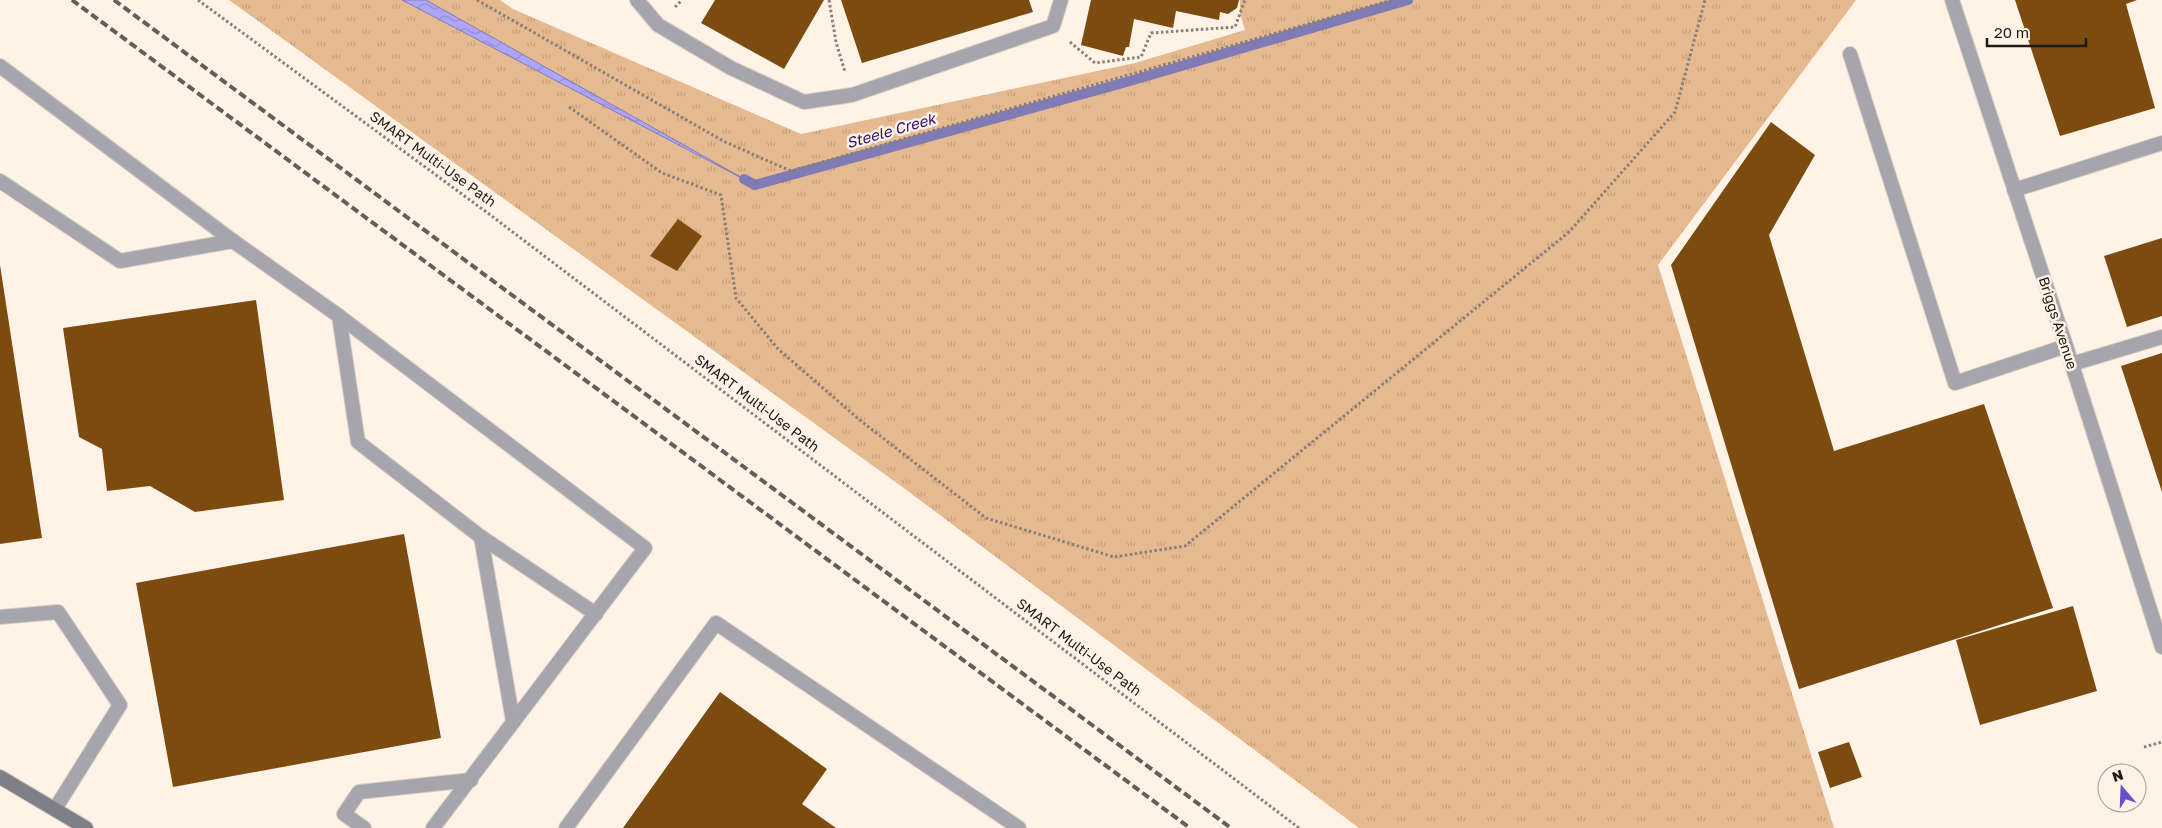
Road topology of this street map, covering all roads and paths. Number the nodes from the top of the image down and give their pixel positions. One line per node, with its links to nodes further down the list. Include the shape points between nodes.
1 (198, 0): 36 (path, SMART Multi-Use Path, via 497,220)
2 (637, 0): 11 (street, via 658,25 731,68 804,102)
3 (829, 0): 11 (path, via 836,42)
4 (1061, 0): 8 (street)
5 (1245, 0): 8 (path, via 1235,28 1151,33 1141,57 1095,63)
6 (1705, 0): 12 (path, via 1675,112 1569,232 1185,546 1114,557 986,518 861,421 778,350 736,298 721,195 662,173)
7 (1952, 0): 15 (street, Briggs Avenue)
8 (1053, 26): 11 (street)
9 (1850, 54): 19 (street, via 1955,383)
10 (0, 66): 16 (street)
11 (852, 95)
12 (569, 107)
13 (2162, 143): 15 (street)
14 (0, 181): 16 (street, via 120,261)
15 (2014, 190): 19 (street, Briggs Avenue)
16 (233, 241): 17 (street)
17 (339, 316): 21 (street, via 358,442); 22 (street, via 646,548)
18 (2162, 337): 20 (street)
19 (2066, 346): 20 (street, Briggs Avenue)
20 (2072, 364): 24 (street, Briggs Avenue)
21 (481, 537): 22 (street); 25 (street)
22 (596, 614): 25 (street)
23 (0, 617): 30 (street, via 58,612 120,705)
24 (2162, 647)
25 (514, 721): 29 (street)
26 (2162, 742): 27 (path)
27 (2144, 747)
28 (0, 777): 30 (main road)
29 (471, 780): 32 (street, via 359,792 344,814); 33 (street)
30 (54, 809): 31 (main road)
31 (86, 828)
32 (364, 828)
33 (434, 828)
34 (566, 828): 35 (street, via 716,623)
35 (1019, 828)
36 (1299, 828)

